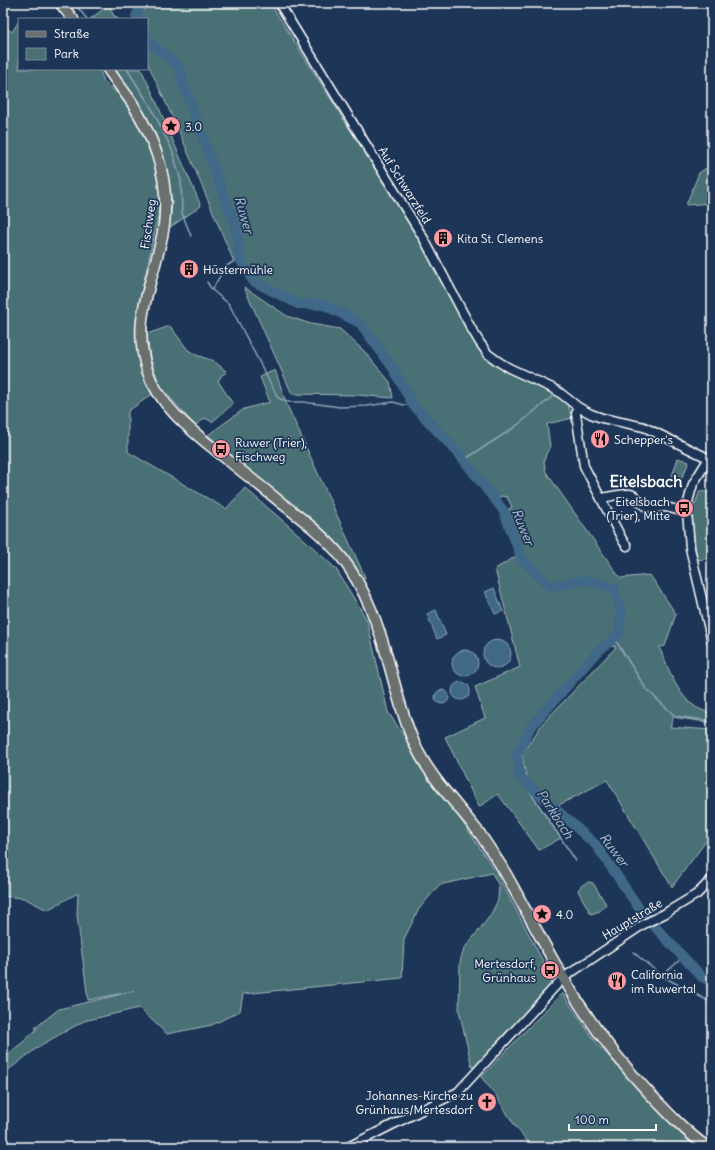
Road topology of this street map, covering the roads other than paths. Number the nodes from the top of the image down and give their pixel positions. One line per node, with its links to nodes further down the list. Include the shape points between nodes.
1 (60, 3): 3 (main road)
2 (279, 3): 5 (street, Auf Schwarzfeld, via 424,239 484,348 492,358 560,392)
3 (72, 18)
4 (109, 70): 12 (main road, Fischweg, via 149,133 159,157 165,192 163,232 142,316 140,337 147,370 154,386 188,427 311,526 340,556 356,580 376,622 400,707 417,750 500,864)
5 (578, 407): 6 (street, Auf Schwarzfeld, via 596,416 650,430); 7 (street, via 576,414 584,466)
6 (711, 458): 8 (street, via 694,484)
7 (602, 498): 8 (street, via 628,494 636,497 647,508 667,507); 9 (street)
8 (687, 511): 10 (street, via 690,548)
9 (627, 546)
10 (712, 642)
11 (712, 879): 12 (street, Hauptstraße, via 697,894 644,924)
12 (563, 978): 13 (street, Hauptstraße, via 458,1092); 14 (main road, Fischweg, via 600,1036 625,1068 686,1131)
13 (348, 1147)
14 (707, 1147)

